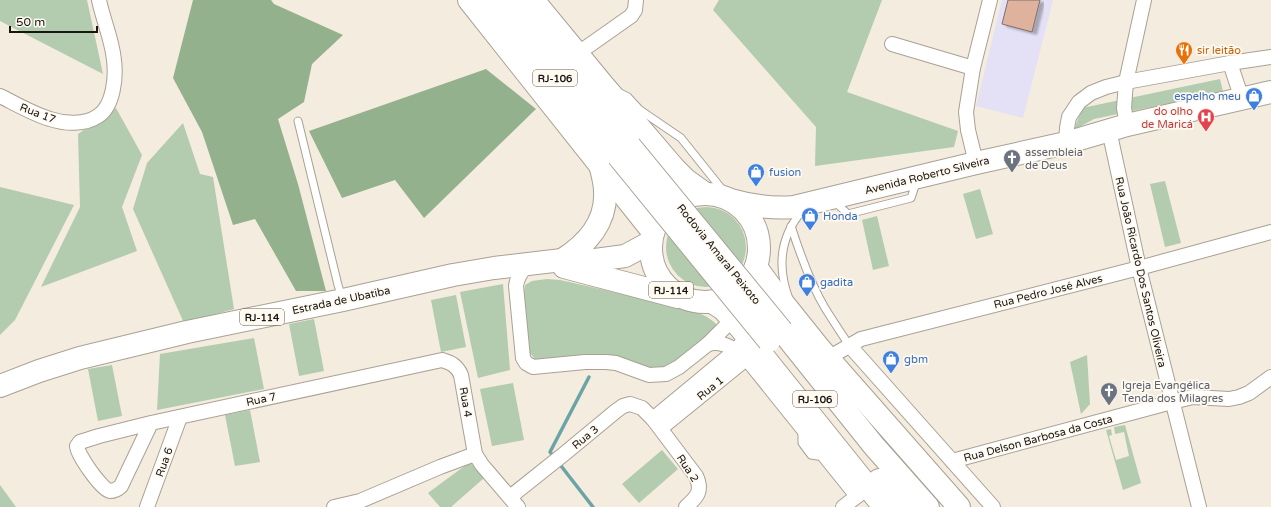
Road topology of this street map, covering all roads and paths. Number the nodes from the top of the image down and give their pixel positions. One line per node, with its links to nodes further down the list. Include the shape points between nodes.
1 (99, 0): 17 (street, Rua 17, via 114,59 115,82 106,108 99,116 80,122 50,119)
2 (469, 0): 22 (main road)
3 (491, 0): 22 (main road, Rodovia Amaral Peixoto / RJ-106)
4 (511, 0): 22 (main road, Rodovia Amaral Peixoto / RJ-106)
5 (533, 0): 10 (main road)
6 (636, 0): 10 (street, via 635,10 631,16)
7 (990, 0): 13 (street)
8 (1144, 0): 14 (street, Rua João Ricardo Dos Santos Oliveira)
9 (892, 44): 13 (street)
10 (577, 54): 15 (main road)
11 (1271, 58): 12 (street)
12 (1230, 63): 14 (street); 18 (street)
13 (973, 68): 23 (street, via 966,112)
14 (1126, 82): 20 (street, Rua João Ricardo Dos Santos Oliveira, via 1124,108); 21 (street, via 1090,93 1079,102 1069,117)
15 (603, 85): 24 (main road, via 674,168); 25 (lane, via 628,97 640,110 681,138)
16 (1271, 92): 18 (main road, Avenida Roberto Silveira / RJ-114)
17 (0, 96)
18 (1242, 99): 20 (main road, Avenida Roberto Silveira / RJ-114)
19 (298, 121): 33 (lane)
20 (1118, 128): 21 (main road, Avenida Roberto Silveira / RJ-114); 32 (street, Rua João Ricardo Dos Santos Oliveira)
21 (1066, 143): 23 (main road, Avenida Roberto Silveira / RJ-114)
22 (616, 155): 28 (main road); 30 (main road, via 604,180 604,209 593,232 572,253); 37 (main road, Rodovia Amaral Peixoto / RJ-106, bridge)
23 (976, 163): 26 (main road, Avenida Roberto Silveira / RJ-114)
24 (704, 193): 25 (main road, RJ-114); 28 (main road, RJ-114, via 685,197 669,207 657,222)
25 (731, 200): 26 (main road, Avenida Roberto Silveira / RJ-114, via 760,207); 29 (main road, RJ-114, via 752,220)
26 (808, 209): 29 (main road, Avenida Roberto Silveira / RJ-114, via 780,214 765,231); 37 (lane, via 786,237 782,269 788,296); 39 (lane, via 802,261 825,308)
27 (1271, 232): 32 (street, Rua Pedro José Alves)
28 (652, 237): 30 (main road, Estrada de Ubatiba / RJ-114, via 625,256); 34 (main road, RJ-114, via 651,253 660,278 670,290)
29 (759, 244): 31 (main road, RJ-114)
30 (545, 262): 33 (main road, Estrada de Ubatiba / RJ-114, via 453,275); 34 (main road, Estrada de Ubatiba / RJ-114); 38 (street, via 519,274 516,281 522,352 523,358 530,366 606,362 649,375 662,375 675,370)
31 (756, 267): 35 (main road, RJ-114, via 741,289 722,300); 37 (main road, via 763,278)
32 (1139, 268): 39 (street, Rua Pedro José Alves, via 861,339); 44 (street, Rua João Ricardo Dos Santos Oliveira)
33 (343, 300): 43 (main road, Estrada de Ubatiba / RJ-114, via 187,332 80,358)
34 (689, 300): 35 (main road, RJ-114)
35 (712, 302): 36 (main road)
36 (730, 317): 37 (main road); 38 (street, via 725,327)
37 (763, 342): 38 (street); 40 (main road); 45 (main road); 48 (street, Rua 1); 49 (street, via 758,372); 61 (main road, Rodovia Amaral Peixoto / RJ-106); 62 (main road, Rodovia Amaral Peixoto / RJ-106, via 874,446)
38 (708, 344)
39 (849, 345): 40 (street, Rua Pedro José Alves); 52 (street, Rua Delson Barbosa da Costa)
40 (828, 358): 63 (main road)
41 (442, 360): 46 (street, Rua 7); 50 (street, Rua 4, via 456,366 461,376)
42 (1271, 378): 44 (street, Rua Delson Barbosa da Costa, via 1239,397 1193,397)
43 (0, 386)
44 (1172, 402): 52 (street, Rua Delson Barbosa da Costa); 65 (street, Rua João Ricardo Dos Santos Oliveira)
45 (802, 405): 49 (lane); 51 (main road)
46 (180, 417): 47 (street, Rua 7); 56 (street, Rua 6)
47 (150, 423): 47 (street, Rua 7, via 99,436 80,442 77,446 79,454 101,484 110,491 121,486)
48 (657, 424): 54 (street, Rua 3, via 642,408 630,404 623,406 551,465); 58 (street, Rua 2, via 700,484 700,490)
49 (802, 426): 51 (street)
50 (475, 454): 54 (street); 55 (street, via 440,467)
51 (838, 460): 53 (main road)
52 (952, 461): 64 (street)
53 (862, 492): 59 (street); 60 (main road)
54 (514, 502)
55 (363, 504): 57 (street)
56 (147, 507)
57 (334, 507)
58 (686, 507)
59 (843, 507)
60 (884, 507)
61 (902, 507)
62 (928, 507)
63 (959, 507)
64 (993, 507)
65 (1199, 507)

